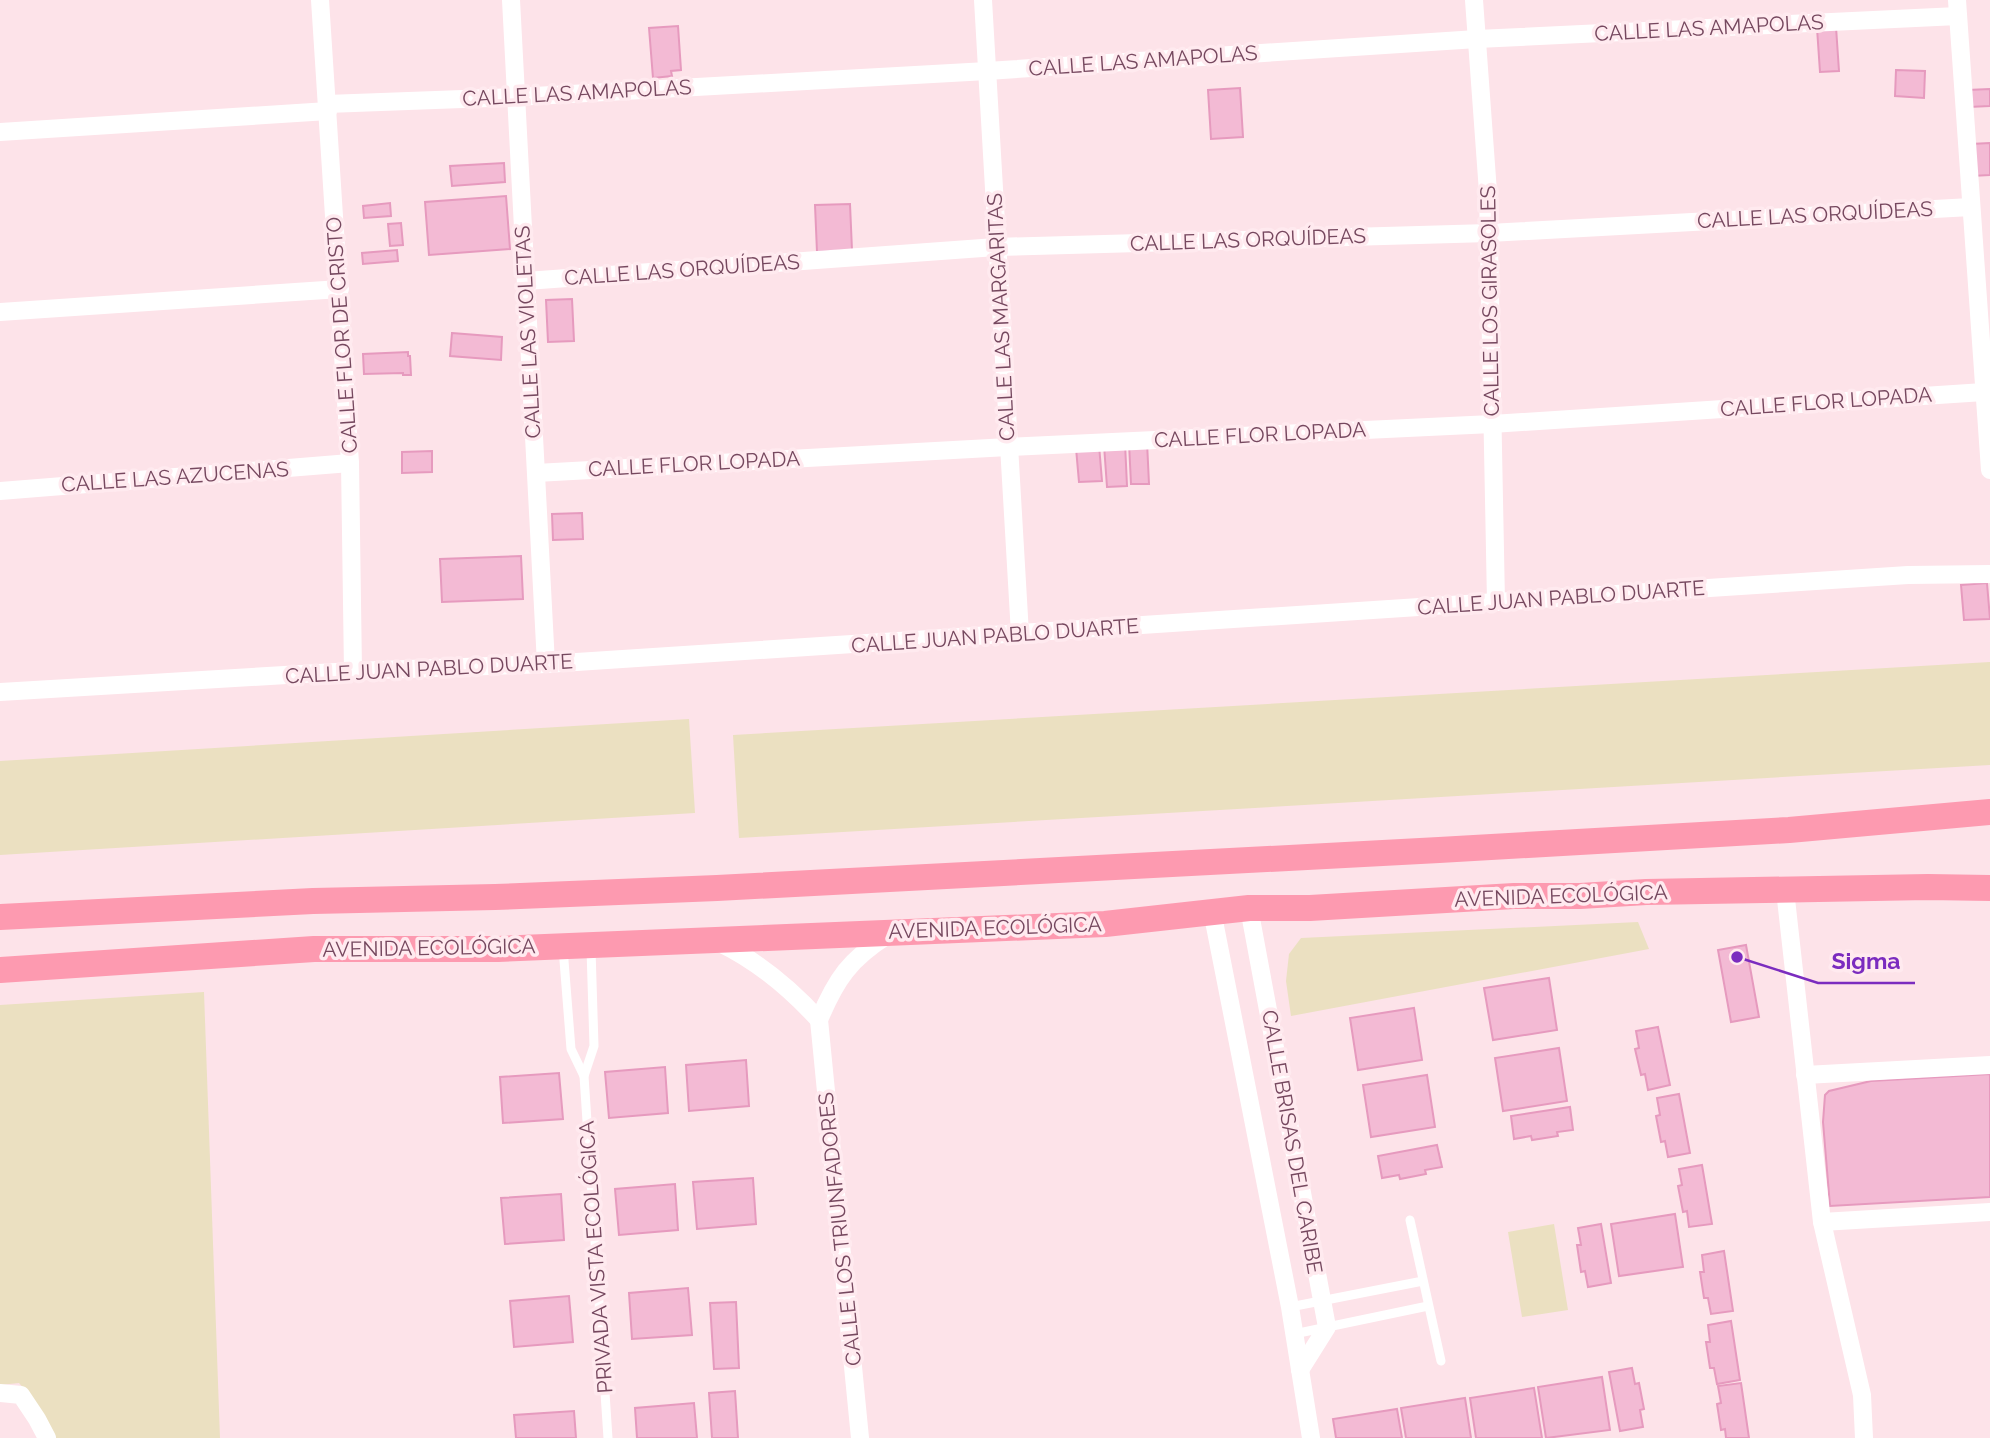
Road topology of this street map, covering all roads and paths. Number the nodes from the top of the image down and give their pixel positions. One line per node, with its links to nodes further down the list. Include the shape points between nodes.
1 (320, 0): 9 (street, CALLE FLOR DE CRISTO)
2 (511, 0): 8 (street, CALLE LAS VIOLETAS)
3 (983, 0): 7 (street, CALLE LAS MARGARITAS)
4 (1474, 0): 6 (street, CALLE LOS GIRASOLES)
5 (1957, 8): 6 (street, CALLE LAS AMAPOLAS); 11 (street)
6 (1477, 39): 7 (street, CALLE LAS AMAPOLAS); 12 (street, CALLE LOS GIRASOLES)
7 (986, 71): 8 (street, CALLE LAS AMAPOLAS); 13 (street, CALLE LAS MARGARITAS)
8 (516, 97): 9 (street, CALLE LAS AMAPOLAS); 14 (street, CALLE LAS VIOLETAS)
9 (328, 108): 10 (street, CALLE LAS AMAPOLAS); 15 (street, CALLE FLOR DE CRISTO)
10 (0, 132)
11 (1971, 207): 12 (street, CALLE LAS ORQUÍDEAS); 17 (street)
12 (1489, 233): 13 (street, CALLE LAS ORQUÍDEAS); 18 (street, CALLE LOS GIRASOLES)
13 (996, 247): 14 (street, CALLE LAS ORQUÍDEAS); 19 (street, CALLE LAS MARGARITAS)
14 (526, 281): 22 (street, CALLE LAS VIOLETAS)
15 (340, 289): 16 (street); 20 (street, CALLE FLOR DE CRISTO)
16 (0, 312)
17 (1984, 392): 18 (street, CALLE FLOR LOPADA); 21 (street)
18 (1492, 424): 19 (street, CALLE FLOR LOPADA); 25 (street, CALLE LOS GIRASOLES)
19 (1008, 447): 22 (street, CALLE FLOR LOPADA); 26 (street, CALLE LAS MARGARITAS)
20 (350, 463): 23 (street, CALLE LAS AZUCENAS); 28 (street, CALLE FLOR DE CRISTO)
21 (1990, 470)
22 (536, 473): 27 (street, CALLE LAS VIOLETAS)
23 (0, 491)
24 (1990, 574): 25 (street, CALLE JUAN PABLO DUARTE, via 1908,575)
25 (1496, 602): 26 (street, CALLE JUAN PABLO DUARTE)
26 (1020, 634): 27 (street, CALLE JUAN PABLO DUARTE)
27 (546, 664): 28 (street, CALLE JUAN PABLO DUARTE)
28 (353, 671): 29 (street, CALLE JUAN PABLO DUARTE)
29 (0, 692)
30 (1990, 812): 35 (main road, via 1789,830 1438,850 717,888 313,901)
31 (1990, 888): 32 (main road, AVENIDA ECOLÓGICA)
32 (1785, 890): 33 (main road, AVENIDA ECOLÓGICA); 43 (street)
33 (1250, 908): 34 (main road, AVENIDA ECOLÓGICA); 49 (street, CALLE BRISAS DEL CARIBE)
34 (1213, 911): 36 (main road, AVENIDA ECOLÓGICA, via 1105,924); 51 (street, CALLE BRISAS DEL CARIBE)
35 (0, 918)
36 (894, 931): 37 (main road, AVENIDA ECOLÓGICA); 41 (street, via 847,968)
37 (713, 940): 38 (main road, AVENIDA ECOLÓGICA); 41 (street, via 771,973)
38 (591, 945): 39 (main road, AVENIDA ECOLÓGICA); 44 (lane, PRIVADA VISTA ECOLÓGICA, via 594,1046)
39 (563, 946): 40 (main road, AVENIDA ECOLÓGICA, via 314,949); 44 (lane, PRIVADA VISTA ECOLÓGICA, via 571,1049)
40 (0, 970)
41 (819, 1020): 59 (street, CALLE LOS TRIUNFADORES)
42 (1990, 1065): 43 (street)
43 (1805, 1075): 47 (street)
44 (584, 1076): 58 (lane, PRIVADA VISTA ECOLÓGICA)
45 (1990, 1212): 47 (street)
46 (1410, 1220): 48 (lane)
47 (1822, 1222): 61 (street, via 1862,1395)
48 (1423, 1281): 49 (lane); 50 (lane)
49 (1322, 1301): 51 (lane); 52 (street, CALLE BRISAS DEL CARIBE)
50 (1428, 1306): 52 (lane); 54 (lane)
51 (1290, 1307): 53 (street, CALLE BRISAS DEL CARIBE)
52 (1327, 1327): 53 (lane); 55 (street)
53 (1294, 1334): 55 (street, CALLE BRISAS DEL CARIBE)
54 (1441, 1361)
55 (1300, 1370): 60 (street, CALLE BRISAS DEL CARIBE)
56 (4, 1393): 57 (street, via 21,1395)
57 (47, 1438)
58 (608, 1438)
59 (860, 1438)
60 (1311, 1438)
61 (1864, 1438)

